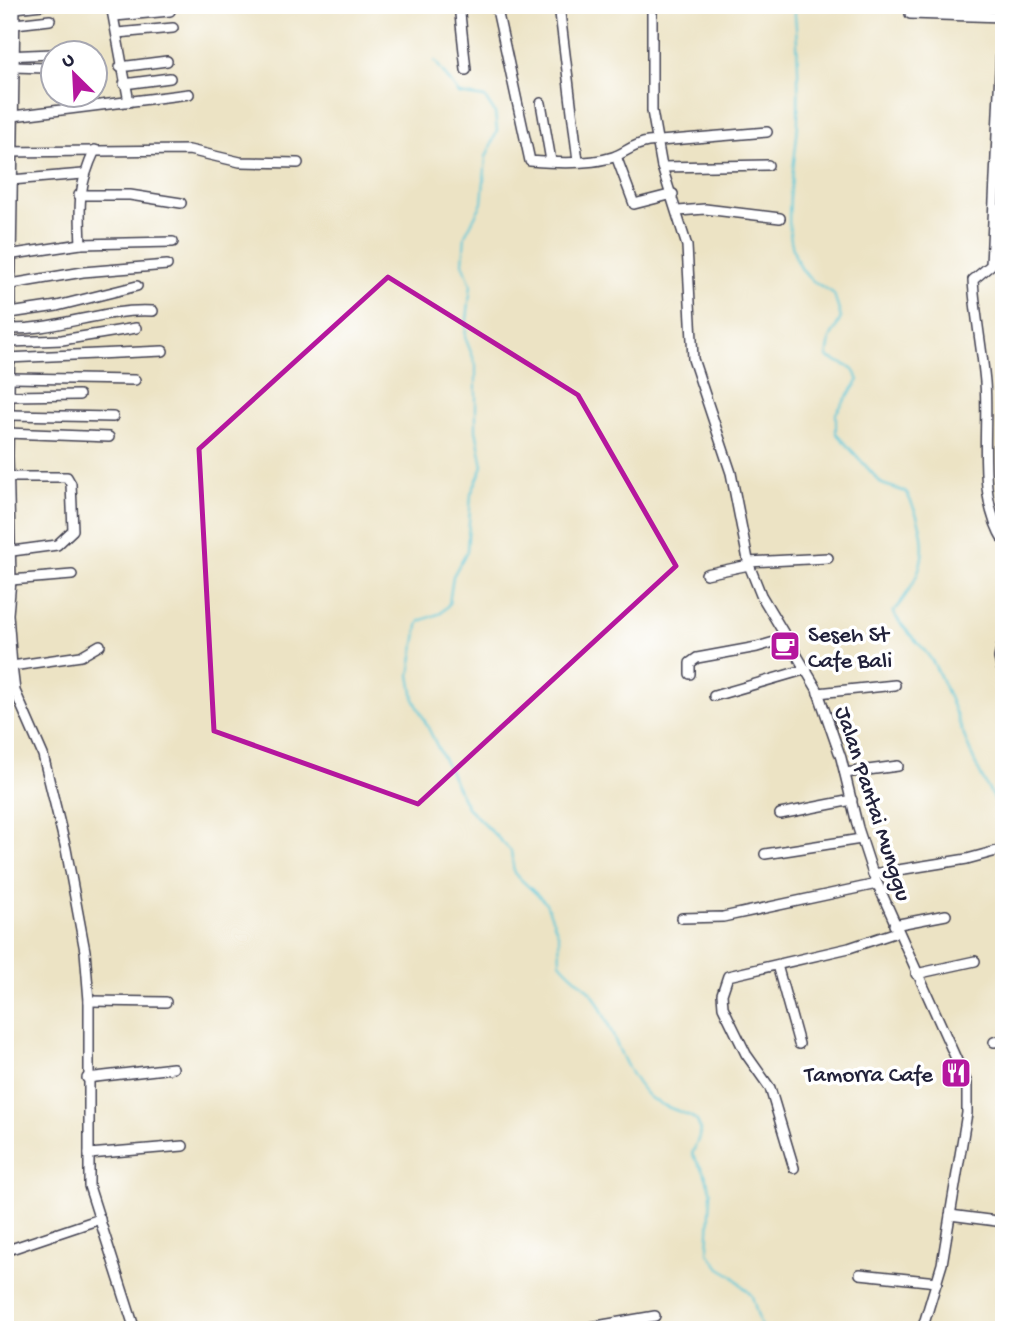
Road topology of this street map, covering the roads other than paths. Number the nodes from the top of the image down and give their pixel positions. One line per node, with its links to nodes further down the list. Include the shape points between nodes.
1 (42, 5): 9 (street)
2 (111, 5): 11 (street)
3 (459, 5): 21 (street)
4 (496, 5): 34 (street, via 527,159)
5 (559, 5): 35 (street)
6 (652, 5): 30 (street, Jalan Pantai Munggu, via 652,111)
7 (1003, 5): 12 (street)
8 (170, 11): 11 (street)
9 (13, 14): 13 (street); 17 (street)
10 (910, 14): 12 (street)
11 (115, 16): 15 (street)
12 (1003, 17): 46 (street)
13 (50, 20)
14 (173, 28): 15 (street)
15 (117, 33): 19 (street)
16 (38, 55): 17 (street)
17 (10, 56): 22 (street)
18 (167, 61): 19 (street)
19 (120, 66): 24 (street)
20 (38, 69): 22 (street)
21 (466, 70)
22 (10, 73): 28 (street)
23 (170, 78): 24 (street)
24 (124, 84): 26 (street)
25 (189, 94): 26 (street)
26 (129, 102): 28 (street)
27 (541, 103): 34 (street)
28 (10, 117): 32 (street)
29 (767, 132): 30 (street)
30 (657, 142): 33 (street, via 634,144); 38 (street, Jalan Pantai Munggu)
31 (95, 150): 32 (street); 36 (street, via 189,150 240,162); 39 (street)
32 (9, 153): 40 (street)
33 (616, 156): 35 (street); 41 (street, via 634,204)
34 (551, 161): 35 (street)
35 (578, 161)
36 (298, 163)
37 (768, 165): 38 (street)
38 (662, 167): 41 (street, Jalan Pantai Munggu)
39 (83, 174): 40 (street); 42 (street)
40 (9, 186): 50 (street)
41 (673, 194): 44 (street, Jalan Pantai Munggu)
42 (79, 195): 43 (street, via 130,195); 49 (street)
43 (181, 203)
44 (678, 211): 45 (street, via 705,209); 76 (street, Jalan Pantai Munggu, via 691,274 693,359 731,473)
45 (780, 218)
46 (993, 230): 47 (street); 73 (street, via 991,265 973,281 985,381 988,495)
47 (1004, 231)
48 (173, 242): 49 (street)
49 (81, 244): 50 (street)
50 (8, 255): 52 (street)
51 (167, 264): 52 (street)
52 (11, 284): 55 (street)
53 (137, 286): 55 (street)
54 (153, 312): 57 (street, via 123,310)
55 (10, 313): 57 (street)
56 (135, 328): 58 (street, via 62,340)
57 (8, 329): 58 (street)
58 (11, 342): 60 (street)
59 (163, 351): 60 (street)
60 (8, 357): 61 (street)
61 (11, 378): 62 (street); 64 (street)
62 (135, 380)
63 (79, 395): 64 (street)
64 (10, 396): 65 (street)
65 (8, 414): 66 (street); 67 (street)
66 (113, 417)
67 (8, 433): 68 (street); 69 (street)
68 (109, 437)
69 (7, 456): 70 (street)
70 (7, 477): 71 (street); 74 (street, via 67,477 73,530 57,545)
71 (7, 519): 72 (street)
72 (7, 534): 74 (street)
73 (1004, 541)
74 (7, 552): 79 (street)
75 (828, 558): 76 (street)
76 (748, 564): 77 (street); 81 (street, Jalan Pantai Munggu)
77 (706, 573)
78 (72, 575): 79 (street)
79 (8, 585): 82 (street)
80 (1004, 635): 87 (street, via 999,658)
81 (788, 638): 85 (street, Jalan Pantai Munggu); 86 (street, via 696,658 690,663)
82 (7, 639): 84 (street)
83 (100, 645): 84 (street, via 80,656)
84 (12, 666): 106 (street, via 15,691 43,754 66,849 86,955)
85 (807, 669): 89 (street, Jalan Pantai Munggu); 90 (street)
86 (690, 674)
87 (1004, 679)
88 (895, 685): 89 (street)
89 (818, 693): 92 (street, Jalan Pantai Munggu)
90 (714, 696)
91 (898, 766): 92 (street)
92 (845, 773): 93 (street, Jalan Pantai Munggu)
93 (852, 800): 94 (street); 95 (street, Jalan Pantai Munggu)
94 (780, 814)
95 (861, 839): 97 (street); 98 (street, Jalan Pantai Munggu)
96 (1004, 849): 98 (street)
97 (765, 854)
98 (873, 874): 99 (street, Jalan Pantai Munggu)
99 (877, 884): 101 (street, via 736,915); 102 (street, Jalan Pantai Munggu)
100 (946, 915): 102 (street)
101 (682, 918)
102 (896, 928): 104 (street, via 849,948); 105 (street, Jalan Pantai Munggu)
103 (975, 961): 105 (street)
104 (777, 965): 108 (street); 113 (street, via 731,974 721,1003 746,1054 770,1088)
105 (916, 974): 114 (street, Jalan Pantai Munggu, via 967,1083 967,1113)
106 (89, 1001): 107 (street); 110 (street)
107 (166, 1002)
108 (799, 1044)
109 (173, 1068): 110 (street)
110 (87, 1078): 112 (street)
111 (183, 1146): 112 (street)
112 (89, 1154): 115 (street, via 90,1189)
113 (794, 1168)
114 (950, 1214): 116 (street); 119 (street, Jalan Pantai Munggu)
115 (100, 1219): 117 (street); 121 (street)
116 (1004, 1222)
117 (5, 1251)
118 (860, 1274): 119 (street)
119 (937, 1282): 123 (street, Jalan Pantai Munggu)
120 (655, 1316): 122 (street)
121 (135, 1330)
122 (573, 1330)
123 (922, 1330)

